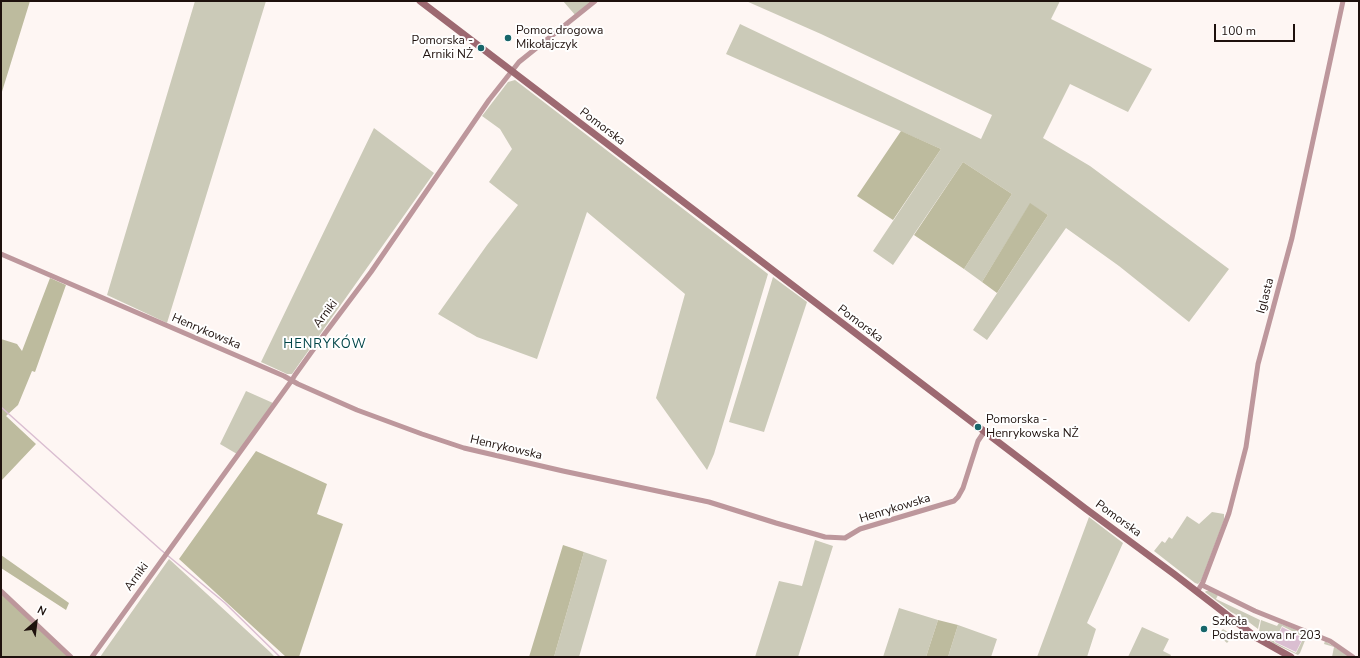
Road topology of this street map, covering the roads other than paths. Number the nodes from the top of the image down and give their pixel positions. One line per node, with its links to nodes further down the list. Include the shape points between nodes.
1 (420, 1): 4 (street, Pomorska)
2 (595, 1): 4 (street, Arniki, via 542,42)
3 (1343, 1): 8 (street, Iglasta, via 1292,238 1258,364 1246,447 1229,513)
4 (511, 72): 6 (street, Arniki); 7 (street, Pomorska)
5 (1, 254): 6 (street, Henrykowska)
6 (292, 380): 7 (street, Henrykowska, via 357,410 464,448 709,502 825,537 849,537 860,528 954,501 963,488 978,441); 12 (street, Arniki)
7 (984, 432): 10 (street, Pomorska)
8 (1202, 585): 10 (street, Iglasta); 14 (street, via 1255,611 1330,641)
9 (1, 591): 11 (street)
10 (1197, 592): 13 (street, Pomorska, via 1257,638)
11 (71, 657)
12 (92, 657)
13 (1291, 657)
14 (1354, 657)

